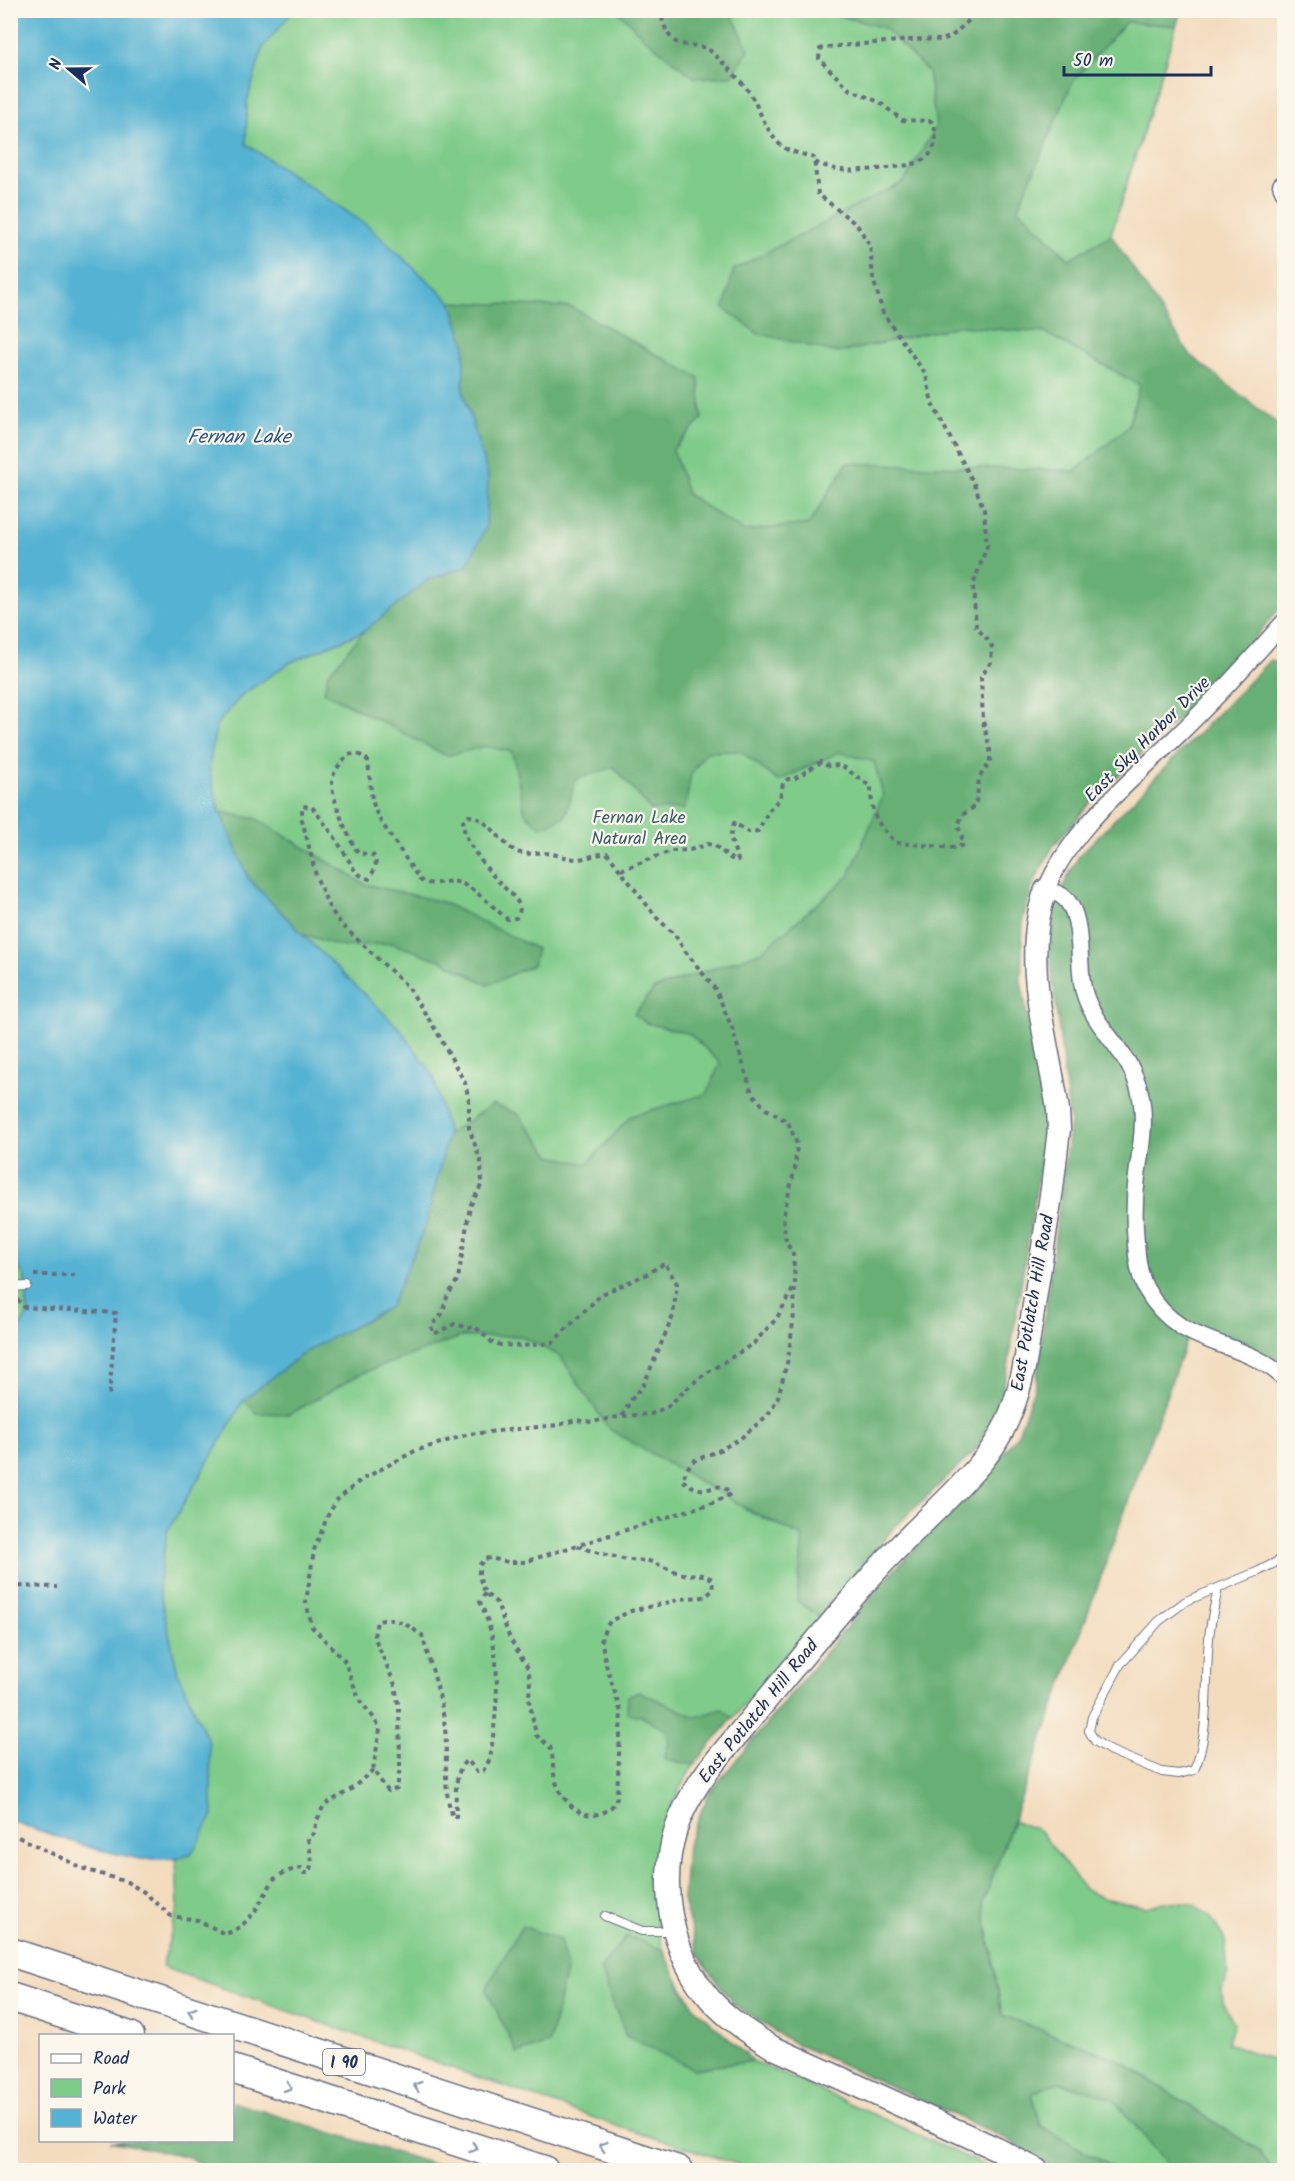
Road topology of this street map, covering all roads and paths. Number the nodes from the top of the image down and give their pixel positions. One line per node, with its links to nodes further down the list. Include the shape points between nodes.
1 (660, 10): 3 (path, via 671,39 681,46 699,46 712,52 747,89 784,148 814,158)
2 (980, 10): 3 (path, via 952,36 942,40 820,49 819,59 849,89 879,102 902,120 931,121 937,137 929,155 909,165 844,171)
3 (815, 162): 5 (path, via 818,194 858,225 870,244 873,278 883,313 926,375 932,403 984,510 987,546 973,585 976,627 992,647 991,662 981,677 990,762 979,778 974,807 962,815 958,826 962,844 957,848 898,843 880,826 871,809 871,787 841,765 821,762 783,783 780,798 758,831 749,832 734,823 730,837 738,860 708,844 672,851)
4 (1284, 622): 6 (street, East Sky Harbor Drive, via 1226,688 1089,822 1066,851)
5 (621, 870): 10 (path, via 716,990 752,1093 766,1109 788,1122 797,1144 783,1217 786,1242 793,1254); 15 (path, via 607,853 578,859 543,852 522,854 485,822 469,816 463,821 464,830 486,869 520,907 516,918 507,919 467,885 456,881 428,884 420,880 378,818 365,757 348,755 331,784 354,848 376,860 369,879 354,869 312,807 303,806 302,820 316,876 329,907 341,924 408,987 465,1083 469,1128 481,1162 482,1184 470,1206 458,1279 431,1330 437,1334 454,1324 474,1326 501,1345 552,1343 602,1294 665,1263 677,1284 673,1316 657,1359)
6 (1046, 890): 13 (street, via 1062,896 1071,906 1077,925 1084,994 1138,1083 1143,1116 1135,1231 1144,1285 1152,1300 1176,1324 1255,1359); 25 (street, East Potlatch Hill Road, via 1038,917 1035,963 1059,1129 1026,1357 1014,1406 987,1456 882,1564 695,1788 675,1831 670,1857 669,1906)
7 (26, 1275): 8 (path)
8 (78, 1275)
9 (27, 1286): 11 (lane)
10 (795, 1286): 15 (path, via 777,1318 754,1343 699,1378 668,1407 651,1414); 16 (path, via 788,1359 778,1397 768,1414 741,1438 691,1462 682,1480 700,1489 726,1488 731,1494)
11 (10, 1287)
12 (24, 1307): 14 (path, via 116,1313)
13 (1284, 1378)
14 (109, 1397)
15 (622, 1416): 22 (path, via 469,1434 415,1451 370,1475 337,1500 314,1550 306,1602 312,1627 344,1660 360,1701 380,1729)
16 (575, 1545): 21 (path, via 524,1562 484,1559 479,1574); 21 (path, via 712,1579 713,1590 705,1597 631,1611 610,1621 601,1637 621,1712 615,1802 610,1808 596,1815 576,1811 558,1788 550,1747 536,1735 528,1668 510,1639 497,1603)
17 (1284, 1558): 20 (lane)
18 (10, 1586): 19 (path)
19 (57, 1587)
20 (1218, 1588): 20 (lane, via 1186,1601 1159,1622 1120,1665 1092,1717 1089,1731 1095,1741 1162,1772 1179,1774 1194,1770 1203,1733 1209,1637)
21 (485, 1593): 22 (path, via 480,1602 496,1648 492,1746 483,1771 477,1772 466,1761 462,1764 456,1817 451,1814 447,1795 444,1719 422,1635 403,1622 390,1619 377,1621 374,1636 395,1685 400,1739 397,1789 388,1791)
22 (374, 1770): 23 (path, via 324,1805 308,1839 312,1862 309,1873 296,1868 274,1879 244,1924 225,1934 198,1920 171,1916 127,1882 84,1869)
23 (10, 1833)
24 (605, 1916): 25 (lane, via 642,1931)
25 (674, 1931): 32 (street, East Potlatch Hill Road, via 702,1989 748,2032 772,2047)
26 (10, 1952): 31 (highway, I 90, one-way to 26)
27 (10, 1996): 28 (highway)
28 (124, 2034)
29 (234, 2070): 30 (highway, I 90, one-way to 30)
30 (544, 2170)
31 (678, 2170)
32 (1037, 2170)

